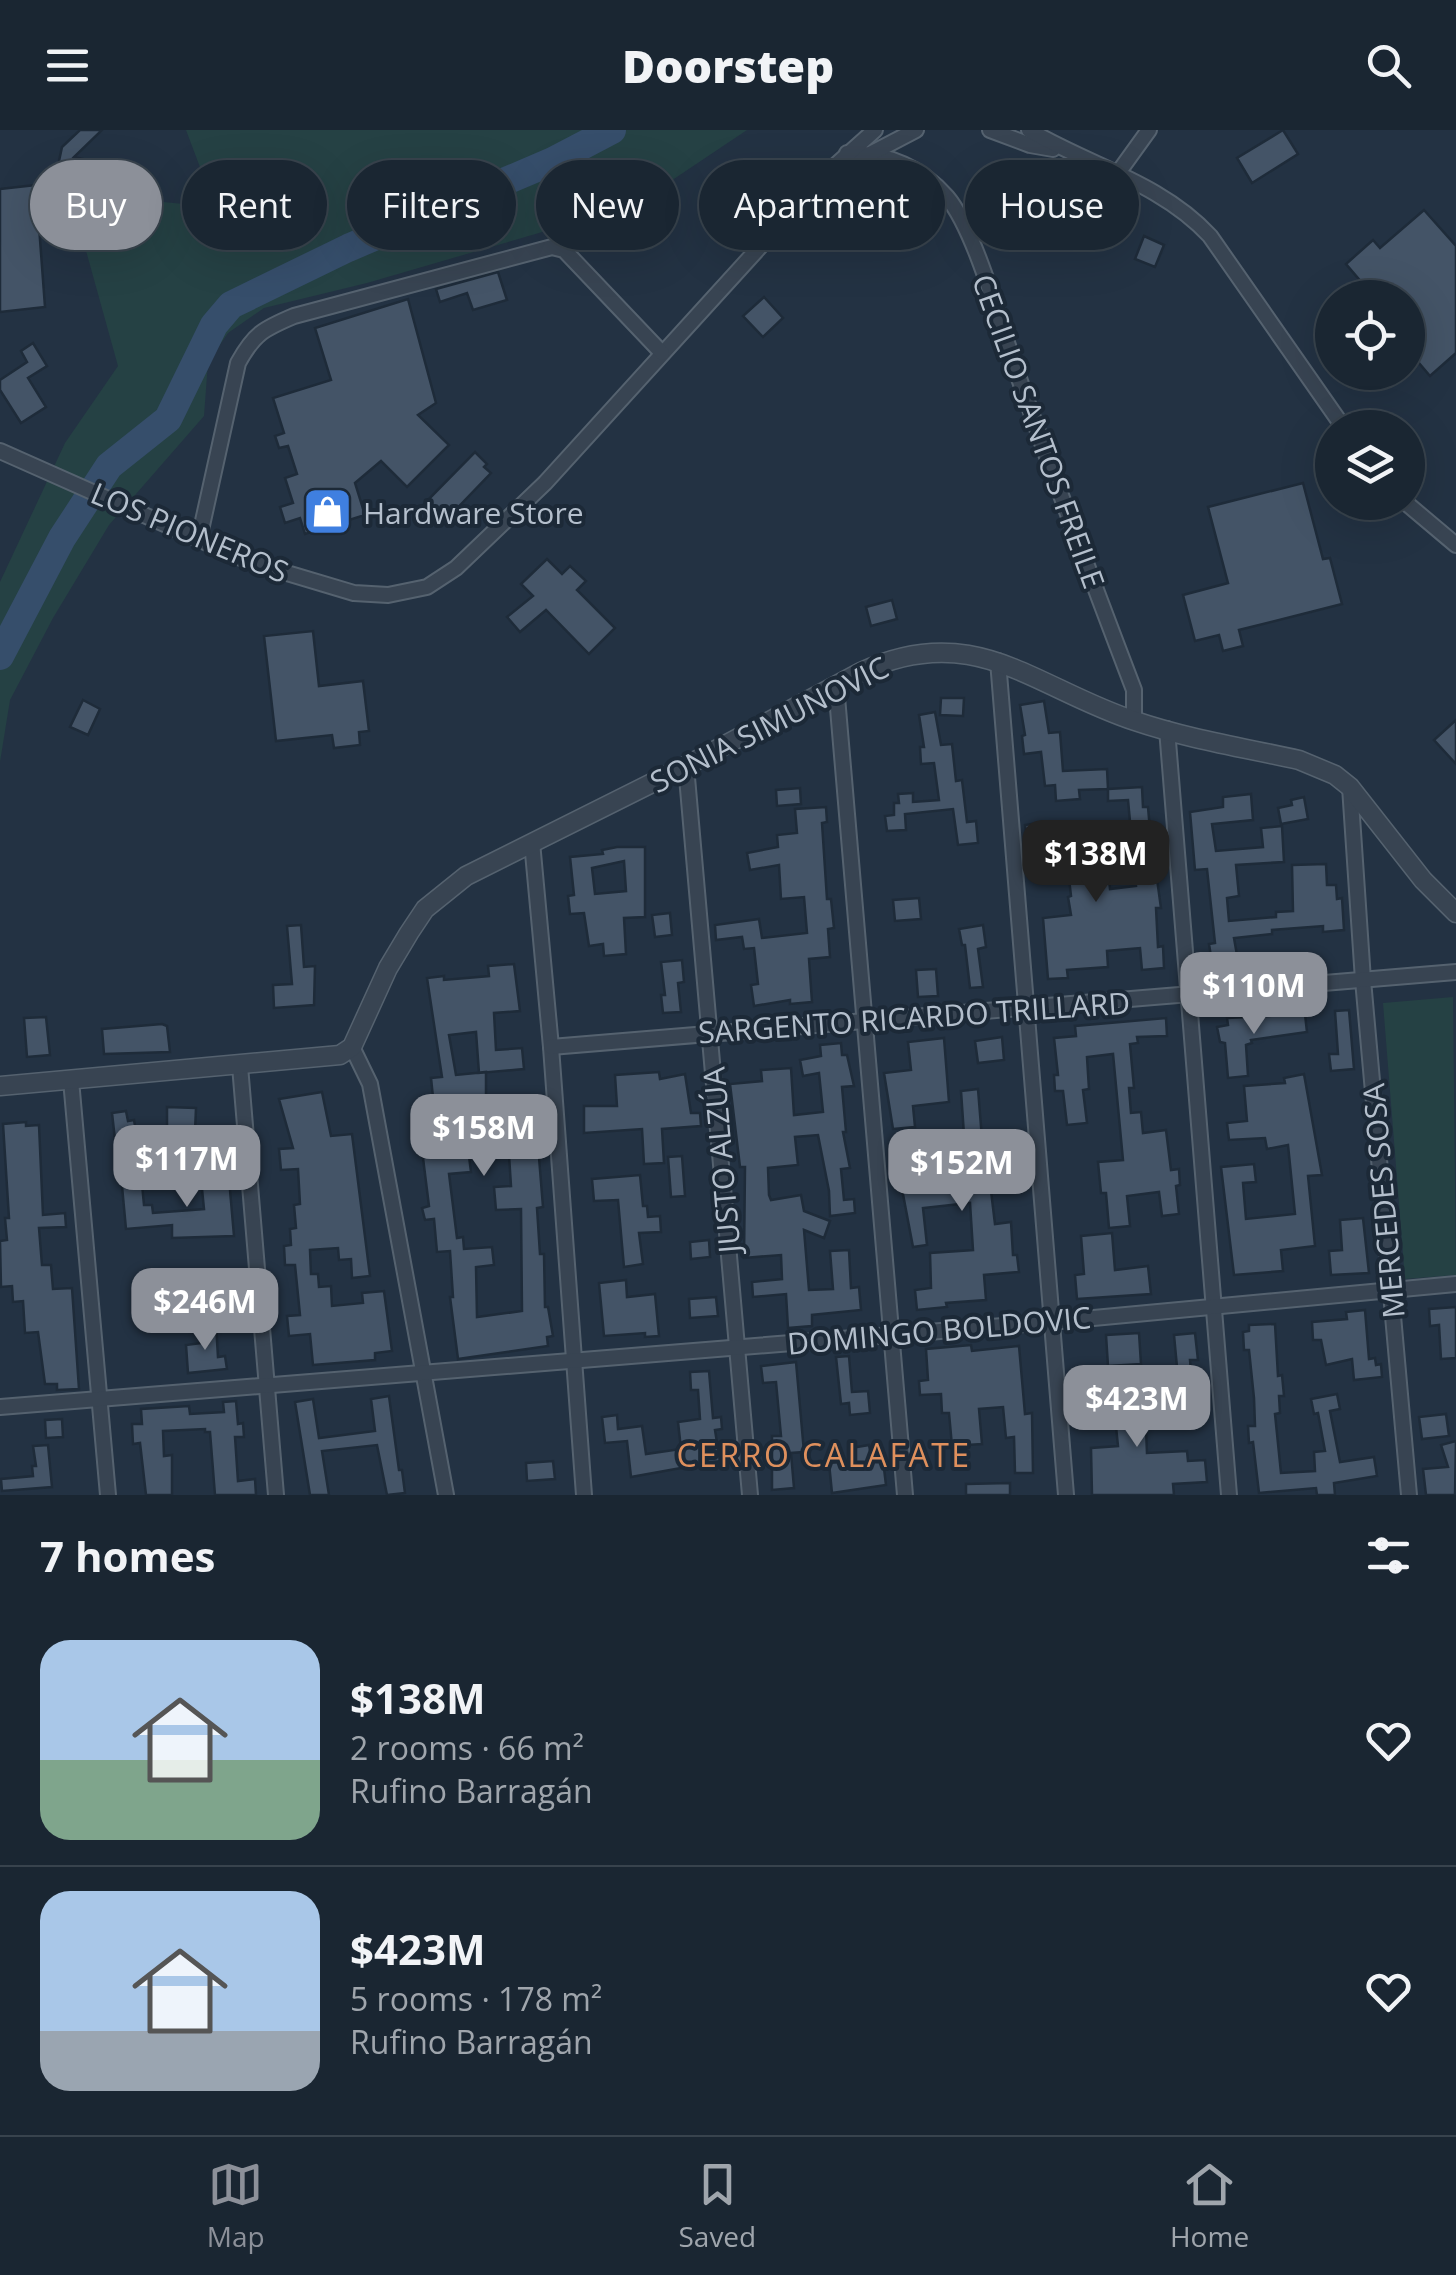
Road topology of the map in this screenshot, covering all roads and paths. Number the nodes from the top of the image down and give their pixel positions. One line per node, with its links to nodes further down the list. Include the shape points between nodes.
1 (875, 130): 7 (street, LOS PIONEROS)
2 (916, 130): 8 (street, LOS PIONEROS)
3 (990, 130): 6 (street)
4 (1029, 130): 6 (street)
5 (1149, 130): 12 (street)
6 (1064, 150): 11 (street)
7 (847, 153): 8 (street, CECILIO SANTOS FREILE); 9 (street, LOS PIONEROS)
8 (872, 153): 10 (street, LOS PIONEROS); 23 (street, CECILIO SANTOS FREILE, via 918,171 949,199 970,239 1134,690)
9 (841, 160)
10 (864, 160)
11 (1087, 160)
12 (1127, 160)
13 (1139, 185): 16 (street, via 1176,205 1210,236)
14 (759, 250): 15 (street, LOS PIONEROS)
15 (662, 353): 19 (street, LOS PIONEROS, via 545,484 427,587 354,593); 19 (street, via 564,250 552,247 294,316 265,328 238,364)
16 (1331, 410)
17 (0, 451): 19 (street, LOS PIONEROS)
18 (1425, 519): 20 (street)
19 (199, 539)
20 (1456, 545)
21 (998, 662): 22 (street, SONIA SIMUNOVIC, via 952,652 908,656); 23 (street, SONIA SIMUNOVIC); 32 (street)
22 (836, 685): 25 (street, SONIA SIMUNOVIC); 33 (street)
23 (1134, 721): 24 (street, SONIA SIMUNOVIC)
24 (1167, 730): 26 (street, SONIA SIMUNOVIC, via 1299,760); 31 (street)
25 (686, 766): 27 (street, SONIA SIMUNOVIC); 34 (street, JUSTO ALZÚA)
26 (1350, 787): 28 (street, SONIA SIMUNOVIC); 30 (street, MERCEDES SOSA)
27 (532, 842): 35 (street, SONIA SIMUNOVIC, via 466,876 425,910 388,968); 36 (street)
28 (1456, 912)
29 (1456, 972): 30 (street, SARGENTO RICARDO TRILLARD)
30 (1363, 980): 31 (street, SARGENTO RICARDO TRILLARD); 41 (street, MERCEDES SOSA)
31 (1188, 996): 32 (street, SARGENTO RICARDO TRILLARD); 42 (street)
32 (1025, 1008): 33 (street, SARGENTO RICARDO TRILLARD); 43 (street)
33 (863, 1020): 34 (street, SARGENTO RICARDO TRILLARD); 44 (street)
34 (710, 1032): 36 (street, SARGENTO RICARDO TRILLARD); 45 (street, JUSTO ALZÚA)
35 (352, 1047): 37 (street, via 340,1055); 47 (street, via 370,1084)
36 (552, 1047): 46 (street)
37 (240, 1066): 38 (street); 48 (street)
38 (71, 1080): 39 (street); 49 (street)
39 (0, 1086)
40 (1456, 1284): 41 (street, DOMINGO BOLDOVIC)
41 (1392, 1290): 42 (street, DOMINGO BOLDOVIC); 59 (street, MERCEDES SOSA)
42 (1211, 1306): 43 (street, DOMINGO BOLDOVIC); 58 (street)
43 (1051, 1322): 44 (street, DOMINGO BOLDOVIC); 57 (street)
44 (893, 1334): 45 (street, DOMINGO BOLDOVIC); 56 (street)
45 (738, 1346): 46 (street, DOMINGO BOLDOVIC); 55 (street, JUSTO ALZÚA)
46 (574, 1358): 47 (street, DOMINGO BOLDOVIC); 54 (street)
47 (422, 1370): 48 (street, DOMINGO BOLDOVIC); 53 (street)
48 (268, 1384): 49 (street, DOMINGO BOLDOVIC); 52 (street)
49 (100, 1398): 50 (street, DOMINGO BOLDOVIC); 51 (street)
50 (0, 1407)
51 (108, 1495)
52 (276, 1495)
53 (446, 1495)
54 (584, 1495)
55 (750, 1495)
56 (905, 1495)
57 (1066, 1495)
58 (1228, 1495)
59 (1409, 1495)

